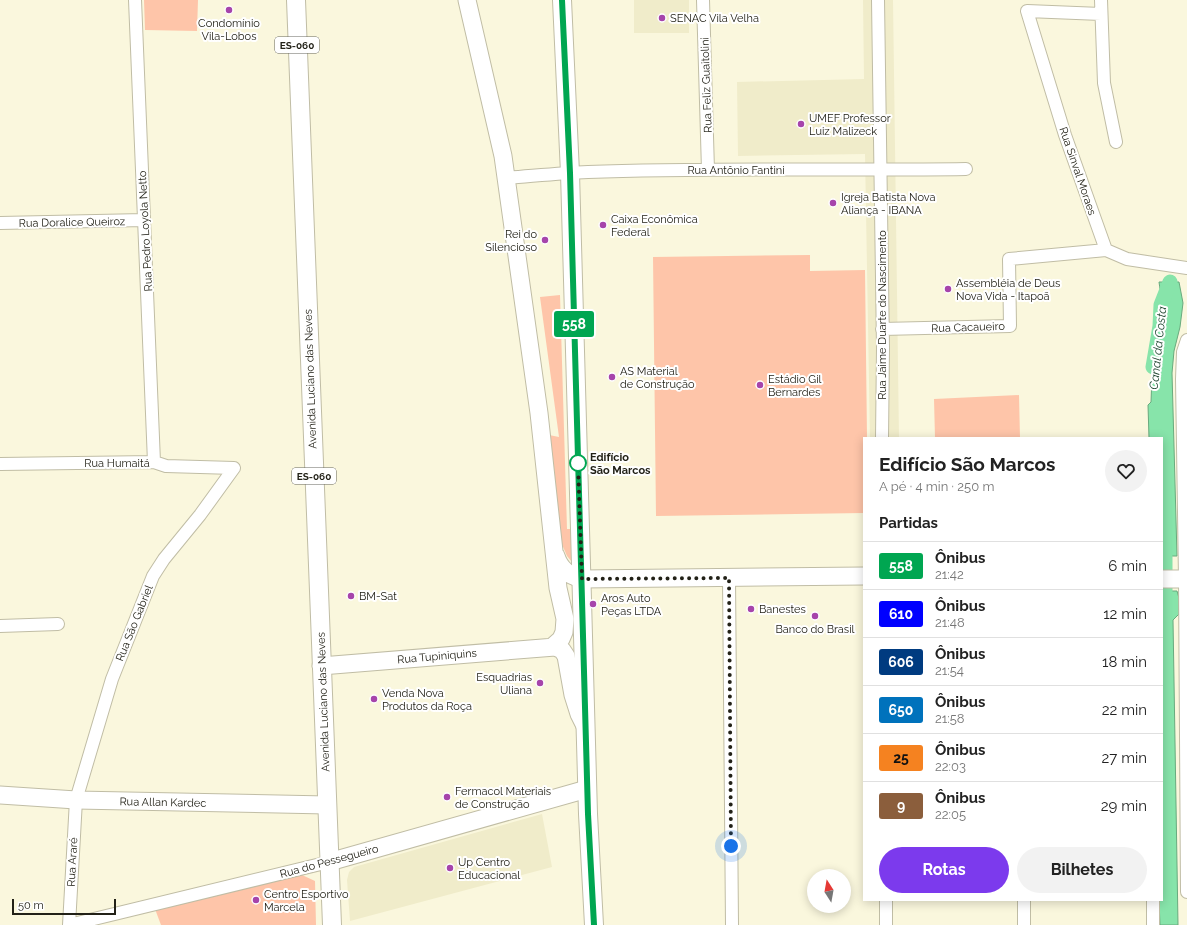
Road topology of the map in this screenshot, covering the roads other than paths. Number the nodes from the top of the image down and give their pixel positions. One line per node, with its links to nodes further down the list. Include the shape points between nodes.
1 (135, 0): 15 (street, Rua Pedro Loyola Netto)
2 (296, 0): 34 (main road, Avenida Luciano das Neves / ES-060)
3 (467, 0): 14 (street, via 499,136)
4 (562, 0): 13 (main road)
5 (703, 0): 11 (street, Rua Feliz Guaitolini)
6 (878, 0): 12 (street, Rua Jaime Duarte do Nascimento)
7 (1101, 0): 8 (street)
8 (1101, 14): 9 (street, via 1104,83); 17 (street, Rua Sinval Moraes, via 1028,11 1065,135)
9 (1116, 142)
10 (966, 169): 12 (street, Rua Antônio Fantini)
11 (708, 170): 12 (street, Rua Antônio Fantini); 13 (street, Rua Antônio Fantini)
12 (880, 170): 19 (street, Rua Jaime Duarte do Nascimento)
13 (570, 173): 14 (street, Rua Antônio Fantini); 28 (main road)
14 (506, 178): 25 (street, via 538,405)
15 (144, 220): 16 (street, Rua Doralice Queiroz); 22 (street, Rua Pedro Loyola Netto)
16 (0, 223)
17 (1106, 250): 18 (street, via 1128,259); 19 (street, Rua Cacaueiro, via 1009,259 1010,326)
18 (1187, 268)
19 (882, 329): 21 (street, Rua Jaime Duarte do Nascimento)
20 (1187, 340): 30 (street, via 1183,352 1182,379)
21 (882, 437)
22 (154, 462): 23 (street, Rua Humaitá); 24 (street, Rua Humaitá, via 166,466)
23 (0, 464)
24 (234, 468): 38 (street, Rua São Gabriel, via 153,576 112,679)
25 (554, 550): 28 (street, via 563,570 575,578); 33 (street, via 565,626 561,639)
26 (863, 576): 27 (street)
27 (729, 578): 28 (street); 48 (street)
28 (582, 579): 35 (main road)
29 (1163, 579): 30 (street)
30 (1184, 579): 41 (street)
31 (58, 624): 32 (street)
32 (0, 626)
33 (552, 647): 34 (street, Rua Tupiniquins); 35 (street, via 562,650 566,656 573,695)
34 (321, 666): 39 (main road, Avenida Luciano das Neves / ES-060)
35 (586, 728): 36 (main road)
36 (587, 789): 40 (street, Rua do Pessegueiro); 47 (main road)
37 (0, 795): 38 (street, Rua Allan Kardec)
38 (76, 800): 39 (street, Rua Allan Kardec); 45 (street, Rua Araré)
39 (327, 805): 40 (main road, Avenida Luciano das Neves / ES-060)
40 (329, 862): 45 (street, Rua do Pessegueiro); 46 (main road, Avenida Luciano das Neves / ES-060)
41 (1187, 892)
42 (886, 901): 49 (street)
43 (1024, 901): 50 (street)
44 (1153, 901): 51 (street)
45 (69, 925)
46 (332, 925)
47 (594, 925)
48 (732, 925)
49 (886, 925)
50 (1024, 925)
51 (1153, 925)

